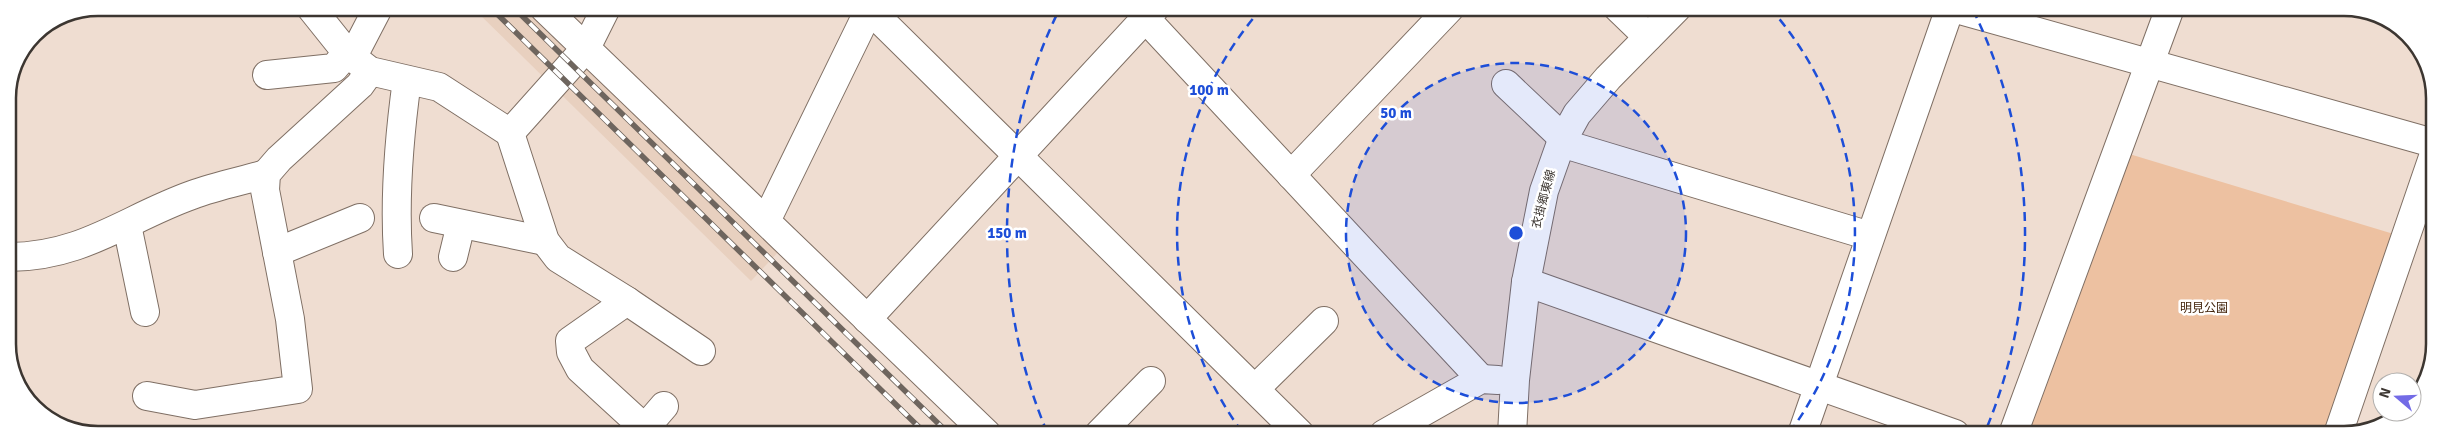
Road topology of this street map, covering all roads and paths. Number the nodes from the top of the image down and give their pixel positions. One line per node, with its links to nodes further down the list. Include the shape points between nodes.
1 (318, 16): 17 (street)
2 (375, 16): 17 (street)
3 (552, 16): 16 (street)
4 (602, 16): 16 (street)
5 (865, 16): 31 (street)
6 (877, 16): 25 (street)
7 (1147, 16): 25 (street)
8 (1153, 16): 27 (street)
9 (1442, 16): 27 (street)
10 (1626, 16): 15 (street)
11 (1669, 16): 15 (street, 衣掛郷東線)
12 (1948, 16): 34 (street)
13 (1979, 16): 18 (street)
14 (2167, 16): 18 (street)
15 (1648, 37): 23 (street, 衣掛郷東線, via 1577,114)
16 (586, 48): 22 (street); 31 (street)
17 (357, 61): 19 (street, via 334,68); 20 (street); 26 (street, via 360,85 300,137)
18 (2150, 64): 24 (street); 62 (street)
19 (267, 75)
20 (407, 80): 22 (street, via 439,88); 37 (street, via 398,148 395,219)
21 (1506, 84): 23 (street)
22 (510, 133): 35 (street)
23 (1562, 140): 34 (street); 40 (street, 衣掛郷東線, via 1544,191)
24 (2426, 141)
25 (1019, 155): 43 (street); 50 (street)
26 (266, 174): 33 (street, via 192,195); 36 (street, via 265,190)
27 (1291, 175): 46 (street)
28 (2426, 177): 63 (street)
29 (360, 218): 36 (street)
30 (434, 218): 32 (street)
31 (766, 221): 43 (street)
32 (461, 224): 35 (street); 39 (street)
33 (127, 225): 38 (street, via 68,250); 42 (street)
34 (1870, 236): 49 (street)
35 (545, 242): 41 (street, via 558,258)
36 (277, 252): 51 (street, via 290,319 298,389 195,405)
37 (398, 254)
38 (16, 257)
39 (453, 257)
40 (1526, 282): 48 (street, 衣掛郷東線); 49 (street)
41 (627, 301): 45 (street); 53 (street, via 570,341 571,352 580,369)
42 (145, 312)
43 (867, 319): 55 (street)
44 (1324, 321): 50 (street)
45 (702, 351)
46 (1481, 379): 48 (street); 58 (street)
47 (1151, 380): 56 (street)
48 (1515, 380): 59 (street, 衣掛郷東線)
49 (1818, 386): 60 (street); 61 (street)
50 (1255, 389): 57 (street)
51 (147, 396)
52 (664, 406): 54 (street)
53 (643, 426)
54 (651, 426)
55 (979, 426)
56 (1107, 426)
57 (1292, 426)
58 (1398, 426)
59 (1512, 426)
60 (1805, 426)
61 (1932, 426)
62 (2016, 426)
63 (2341, 426)

